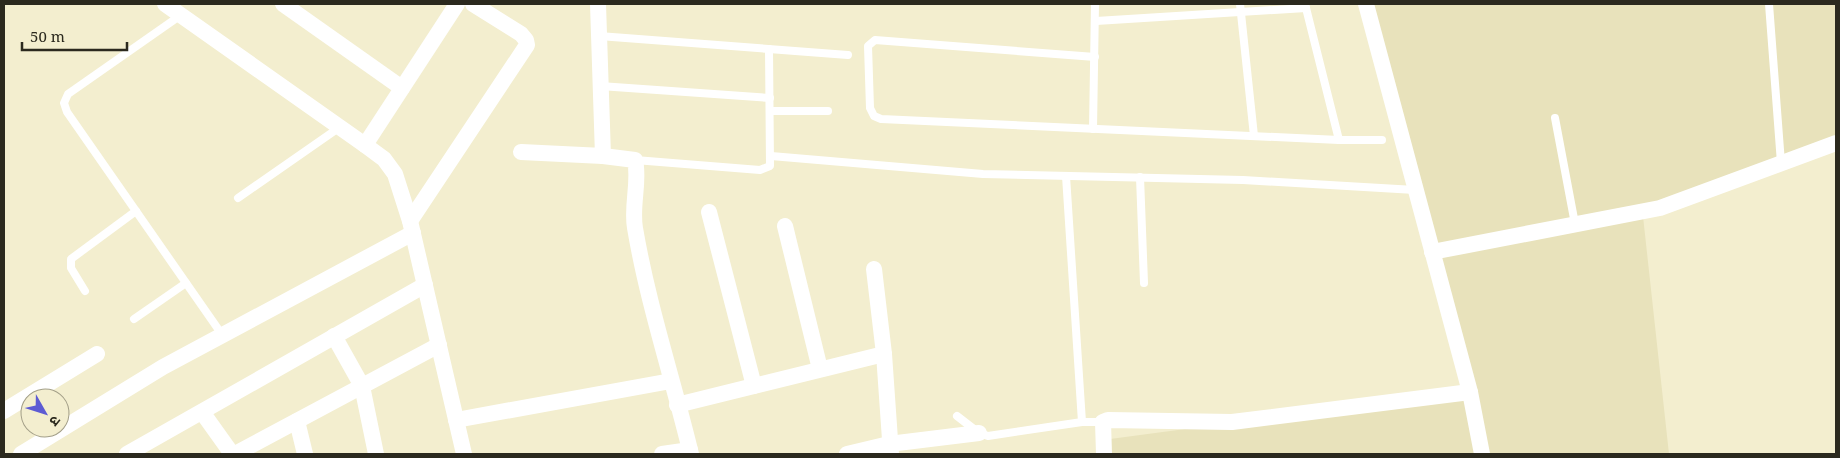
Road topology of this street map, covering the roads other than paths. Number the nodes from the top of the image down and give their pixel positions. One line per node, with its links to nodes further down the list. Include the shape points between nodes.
1 (165, 4): 12 (street)
2 (283, 4): 19 (street)
3 (457, 4): 19 (street)
4 (473, 4): 44 (street, via 521,34 527,45)
5 (598, 4): 14 (street)
6 (1095, 4): 13 (lane)
7 (1240, 4): 11 (lane)
8 (1366, 4): 38 (street)
9 (1769, 4): 35 (lane)
10 (1306, 6): 11 (lane); 27 (lane)
11 (1241, 13): 13 (lane); 26 (lane)
12 (181, 15): 24 (street); 40 (lane, via 68,94 64,103)
13 (1096, 21): 17 (lane)
14 (599, 36): 15 (lane); 18 (street)
15 (769, 49): 16 (lane); 20 (lane)
16 (848, 55)
17 (1095, 57): 25 (lane); 25 (lane, via 874,40 868,46 870,108 877,118)
18 (600, 86): 20 (lane); 32 (street)
19 (402, 88): 30 (street)
20 (770, 98): 21 (lane)
21 (770, 111): 22 (lane); 33 (lane)
22 (828, 111)
23 (1555, 118): 42 (lane)
24 (340, 127): 30 (street); 39 (lane)
25 (1093, 129): 26 (lane)
26 (1254, 136): 27 (lane)
27 (1339, 140): 28 (lane)
28 (1382, 140)
29 (1836, 143): 35 (street)
30 (365, 145): 44 (street, via 395,174)
31 (521, 152): 32 (street)
32 (603, 156): 34 (street)
33 (771, 156): 34 (lane, via 770,166 760,170); 36 (lane, via 983,174)
34 (635, 160): 58 (street, via 635,227)
35 (1782, 163): 42 (street, via 1660,208)
36 (1066, 176): 37 (lane); 68 (lane)
37 (1140, 177): 38 (lane); 48 (lane)
38 (1415, 190): 45 (street)
39 (238, 198)
40 (136, 211): 47 (lane); 50 (lane, via 71,259 71,268)
41 (708, 212): 60 (street)
42 (1575, 224): 45 (street)
43 (785, 226): 57 (street)
44 (411, 227): 49 (street); 52 (street)
45 (1432, 252): 61 (street)
46 (874, 269): 56 (street)
47 (186, 283): 51 (lane); 52 (lane)
48 (1144, 283)
49 (425, 284): 53 (street); 54 (street)
50 (85, 291)
51 (134, 319)
52 (223, 336): 73 (street, via 163,367)
53 (334, 336): 59 (street); 64 (street)
54 (439, 345): 59 (street); 66 (street)
55 (97, 354): 63 (street)
56 (884, 354): 57 (street); 71 (street)
57 (820, 370): 60 (street)
58 (671, 381): 62 (street); 66 (street)
59 (362, 386): 67 (street); 77 (street)
60 (754, 386): 62 (street)
61 (1470, 392): 69 (street, via 1232,422); 82 (street)
62 (678, 405): 72 (street)
63 (4, 411)
64 (202, 412): 74 (street); 75 (street)
65 (957, 416): 70 (lane)
66 (456, 420): 78 (street)
67 (297, 421): 75 (street); 76 (street)
68 (1082, 422): 69 (lane); 70 (lane, via 988,436)
69 (1103, 422): 81 (street)
70 (979, 433): 71 (street)
71 (890, 449): 80 (street)
72 (690, 452): 79 (street)
73 (21, 454)
74 (127, 454)
75 (234, 454)
76 (305, 454)
77 (376, 454)
78 (464, 454)
79 (662, 454)
80 (847, 454)
81 (1104, 454)
82 (1482, 454)

